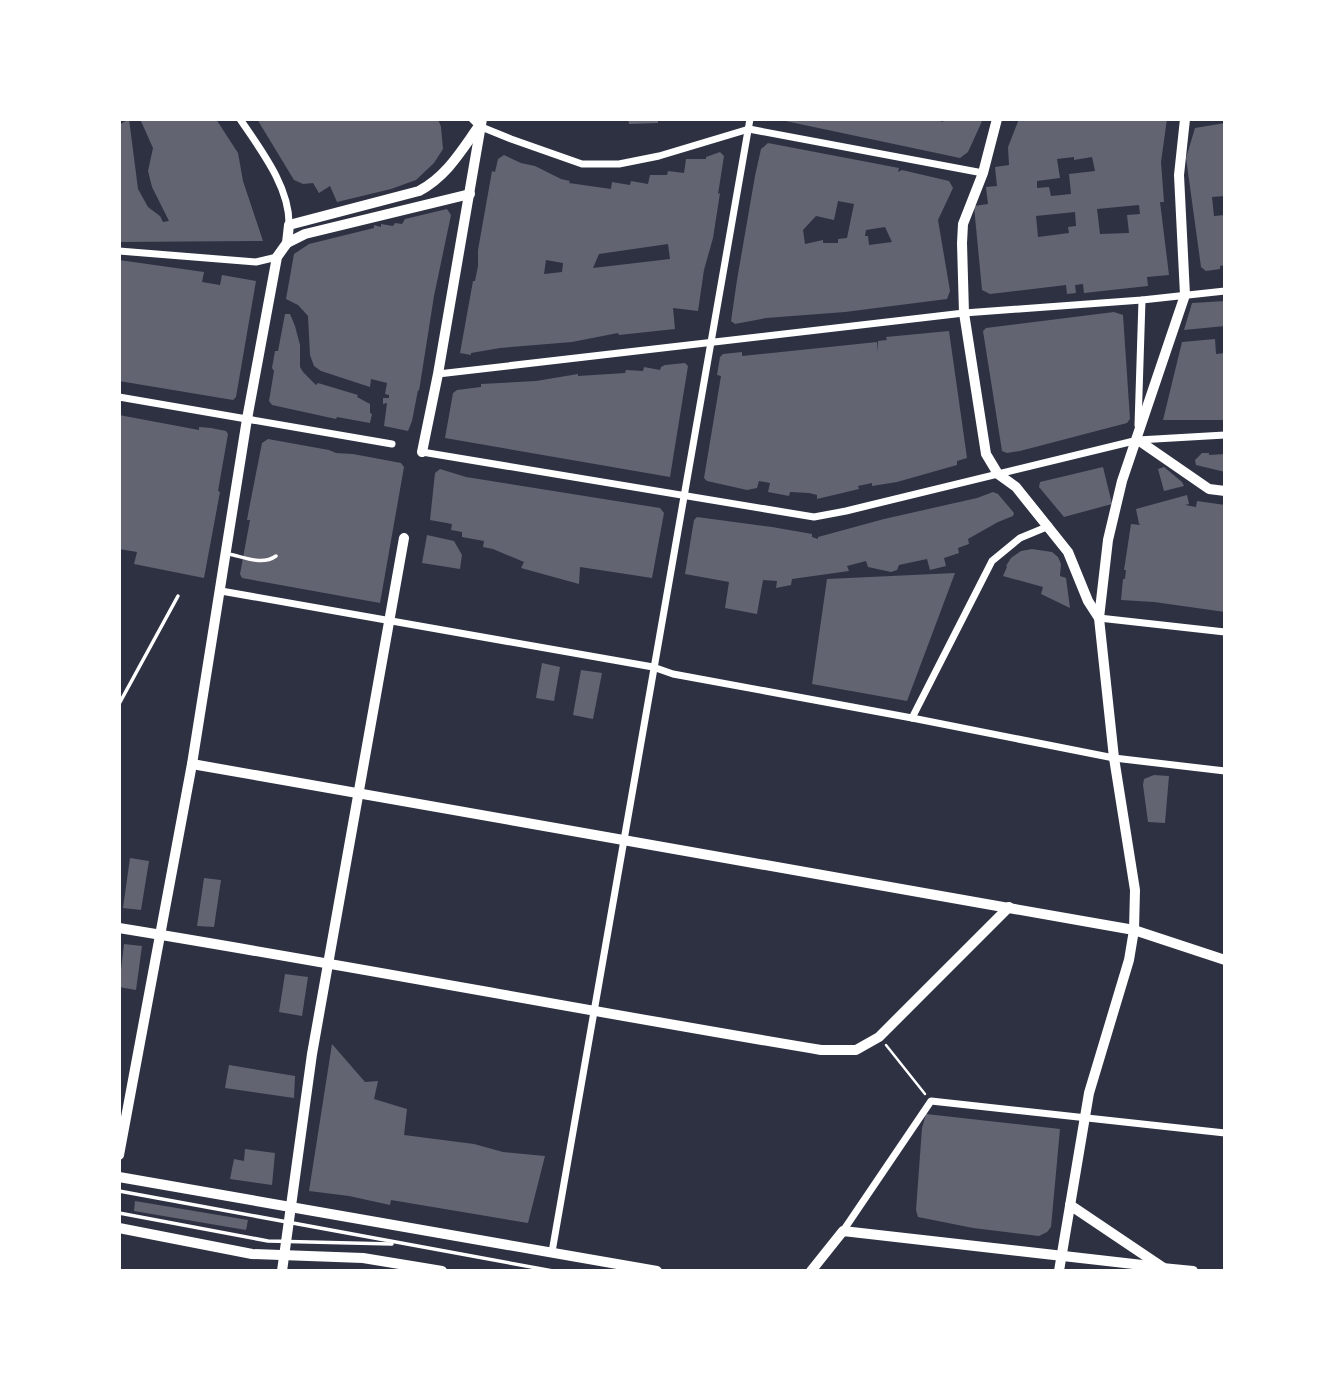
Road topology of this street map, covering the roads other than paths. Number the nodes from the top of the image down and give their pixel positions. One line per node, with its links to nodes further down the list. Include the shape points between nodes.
1 (240, 119): 9 (street, via 281,188)
2 (750, 119): 6 (street)
3 (998, 119): 7 (street)
4 (1185, 119): 14 (street, via 1179,175)
5 (478, 121): 6 (street, via 570,161 594,165 659,156); 8 (street); 9 (street, via 452,164 419,191)
6 (749, 129): 7 (street); 17 (street)
7 (983, 173): 16 (street, via 963,224)
8 (470, 194): 10 (street, via 305,234); 18 (street)
9 (289, 225): 10 (street)
10 (288, 243): 12 (street)
11 (119, 251): 12 (street, via 256,262)
12 (277, 257): 20 (street)
13 (1225, 291): 14 (street)
14 (1185, 295): 15 (street); 22 (street)
15 (1142, 300): 16 (street); 22 (street)
16 (964, 313): 17 (street); 25 (street, via 986,454)
17 (709, 343): 18 (street); 27 (street)
18 (438, 374): 24 (street)
19 (119, 397): 20 (street)
20 (247, 419): 23 (street); 30 (street)
21 (1225, 435): 22 (street)
22 (1138, 440): 25 (street); 26 (street, via 1209,489); 34 (street, via 1122,481 1108,540)
23 (391, 444)
24 (422, 452): 27 (street)
25 (998, 474): 27 (street, via 825,516); 28 (street, via 1016,487)
26 (1225, 491)
27 (684, 495): 37 (street)
28 (1049, 526): 34 (street, via 1068,552); 39 (street, via 1020,538 992,561)
29 (404, 538): 35 (street)
30 (227, 554): 31 (lane, via 254,561); 32 (street)
31 (276, 556)
32 (221, 591): 35 (street); 41 (street)
33 (178, 596): 38 (lane)
34 (1099, 618): 36 (street); 40 (street)
35 (388, 621): 37 (street); 43 (street)
36 (1225, 632)
37 (653, 667): 39 (street); 44 (street)
38 (119, 704)
39 (912, 718): 40 (street)
40 (1114, 758): 42 (street); 47 (street, via 1135,890)
41 (192, 764): 43 (street); 48 (street)
42 (1225, 771)
43 (358, 792): 44 (street); 50 (street)
44 (624, 839): 45 (street); 51 (street)
45 (1009, 907): 47 (street); 51 (street, via 879,1037 856,1051 821,1051)
46 (119, 928): 48 (street)
47 (1134, 930): 49 (street); 52 (street)
48 (160, 934): 50 (street); 54 (street)
49 (1225, 960)
50 (328, 963): 51 (street); 58 (street)
51 (593, 1013): 65 (street)
52 (1084, 1118): 53 (street); 57 (street); 62 (street, via 931,1101)
53 (1225, 1133)
54 (119, 1155)
55 (119, 1177): 58 (main road)
56 (119, 1191): 60 (lane)
57 (1070, 1205): 67 (street); 68 (main road)
58 (290, 1207): 60 (street); 65 (main road)
59 (119, 1213): 63 (lane)
60 (290, 1221): 63 (street); 64 (lane)
61 (119, 1228): 66 (main road)
62 (843, 1231): 67 (main road); 73 (main road)
63 (286, 1242): 64 (lane); 66 (street)
64 (401, 1245): 71 (lane)
65 (552, 1252): 72 (main road)
66 (284, 1256): 69 (street); 70 (main road, via 363,1258)
67 (1062, 1256): 68 (main road); 74 (street)
68 (1164, 1269): 75 (street)
69 (282, 1271)
70 (442, 1271)
71 (553, 1271)
72 (657, 1271)
73 (811, 1271)
74 (1059, 1271)
75 (1193, 1271)

